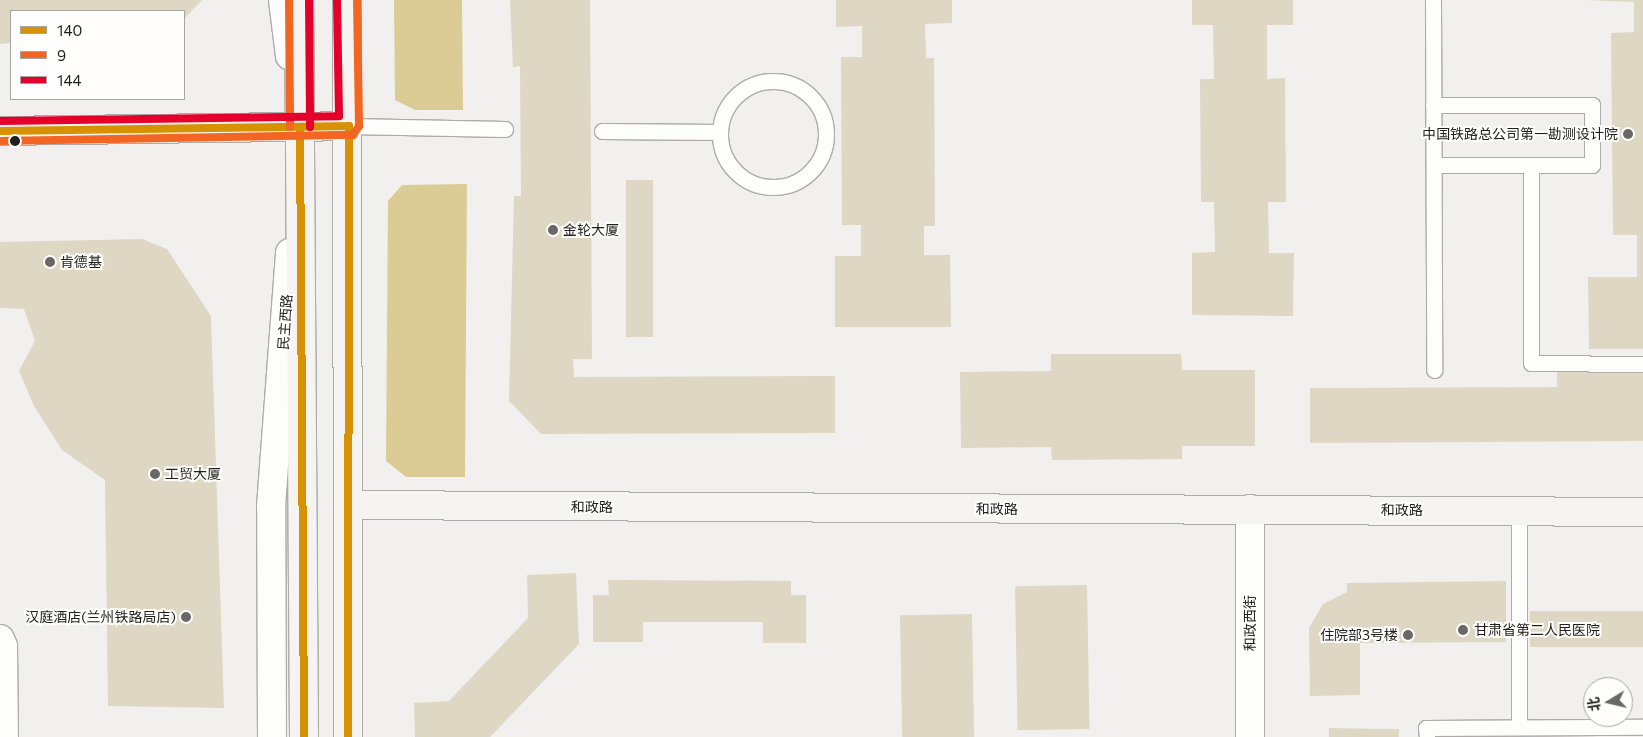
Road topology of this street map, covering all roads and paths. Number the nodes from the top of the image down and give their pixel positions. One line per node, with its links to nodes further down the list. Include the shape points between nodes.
1 (283, 0): 7 (street)
2 (299, 0): 7 (main road)
3 (347, 0): 6 (main road)
4 (1433, 0): 5 (lane)
5 (1433, 105): 12 (lane); 13 (lane, via 1592,105 1592,165)
6 (349, 126): 7 (main road); 8 (lane); 16 (main road)
7 (300, 127): 9 (main road); 25 (street, 民主西路, via 270,506); 26 (main road, 民主西路)
8 (505, 129)
9 (0, 131)
10 (602, 131): 11 (lane)
11 (719, 132): 11 (lane, via 723,153 734,171 750,183 771,188 792,185 810,174 822,157 827,136 824,115 813,97 796,85 775,80 754,83 736,94 724,111)
12 (1434, 165): 13 (lane); 15 (lane)
13 (1531, 165): 14 (lane, via 1531,364)
14 (1643, 364)
15 (1434, 370)
16 (351, 505): 17 (main road, 和政路); 27 (main road)
17 (1250, 509): 18 (main road, 和政路); 28 (street, 和政西街)
18 (1519, 510): 19 (main road, 和政路); 23 (lane)
19 (1643, 512)
20 (0, 639): 21 (street)
21 (2, 686): 24 (street)
22 (1643, 726): 23 (lane)
23 (1520, 727): 29 (lane, via 1426,728)
24 (4, 737)
25 (272, 737)
26 (304, 737)
27 (348, 737)
28 (1250, 737)
29 (1427, 737)

